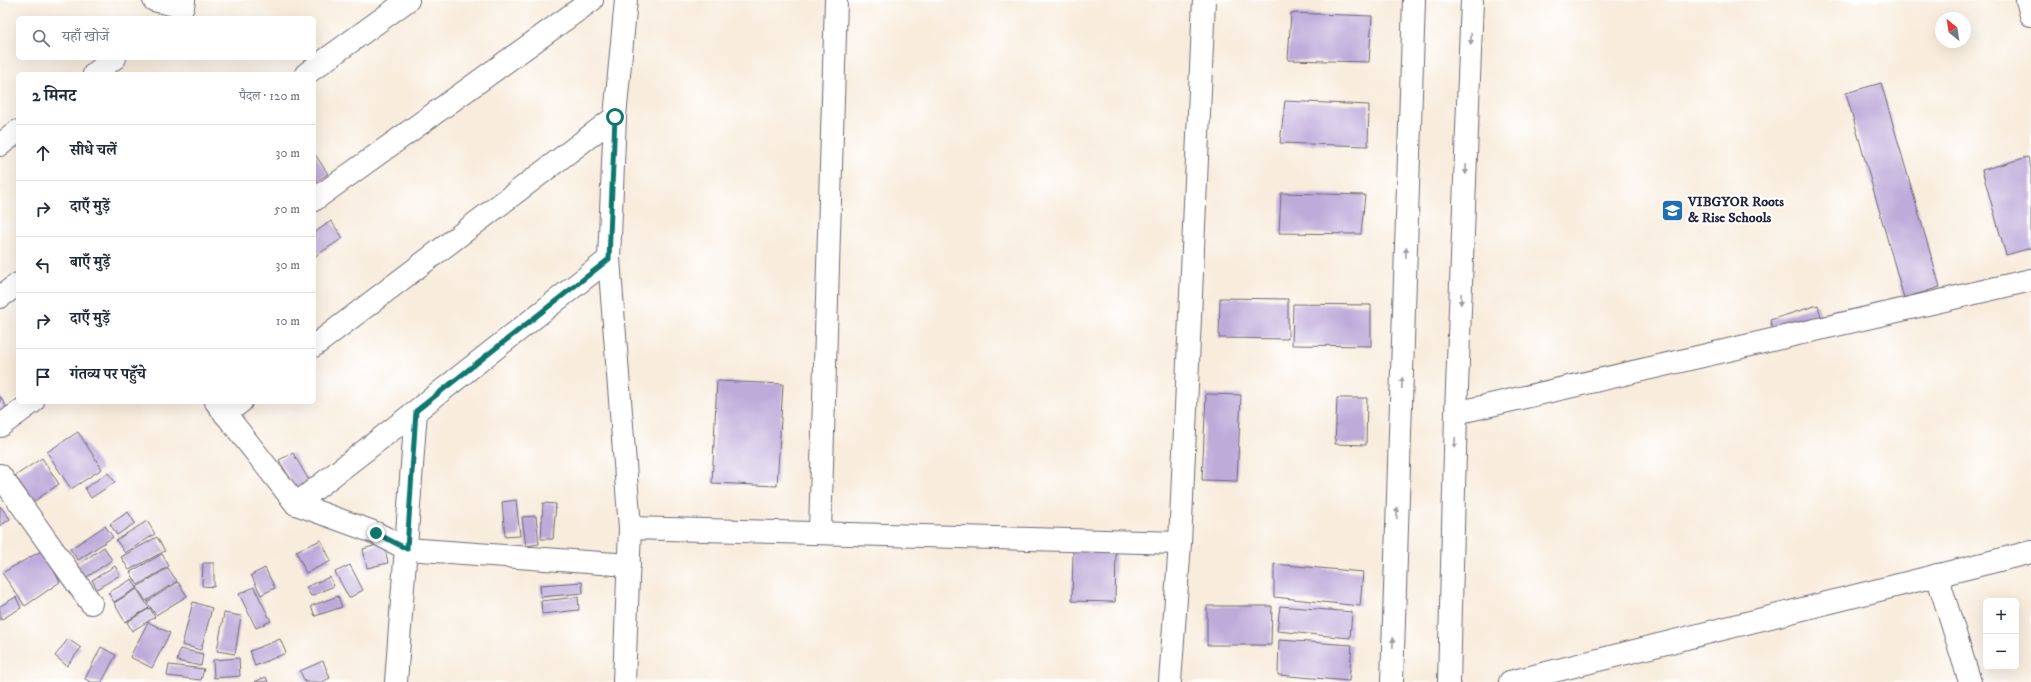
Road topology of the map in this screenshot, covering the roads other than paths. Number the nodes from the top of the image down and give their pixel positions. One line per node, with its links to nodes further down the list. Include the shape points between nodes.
1 (154, 0): 10 (street)
2 (408, 0): 14 (street)
3 (592, 0): 18 (street)
4 (626, 0): 15 (street)
5 (836, 0): 32 (street)
6 (1204, 0): 33 (street)
7 (1414, 0): 42 (street, one-way to 7)
8 (1472, 0): 27 (street, one-way to 27)
9 (2027, 0): 11 (street)
10 (182, 6)
11 (2031, 15)
12 (112, 60): 13 (street)
13 (97, 72)
14 (309, 72)
15 (615, 117): 19 (street); 23 (street)
16 (16, 133): 17 (street)
17 (0, 145)
18 (316, 199)
19 (609, 259): 26 (street); 31 (street)
20 (2031, 280): 27 (street)
21 (16, 285): 22 (street)
22 (0, 297)
23 (316, 344)
24 (29, 404): 28 (street)
25 (227, 406): 30 (street)
26 (416, 411): 30 (street); 34 (street)
27 (1456, 413): 43 (street, one-way to 43)
28 (0, 426)
29 (0, 475): 38 (street)
30 (296, 504): 34 (street, via 376,533)
31 (630, 528): 32 (street); 36 (street)
32 (820, 532): 33 (street)
33 (1180, 543): 41 (street)
34 (407, 549): 36 (street); 39 (street)
35 (2031, 552): 37 (street)
36 (629, 565): 40 (street)
37 (1937, 575): 44 (street); 45 (street)
38 (91, 603)
39 (396, 682)
40 (624, 682)
41 (1170, 682)
42 (1392, 682)
43 (1449, 682)
44 (1510, 682)
45 (1970, 682)

